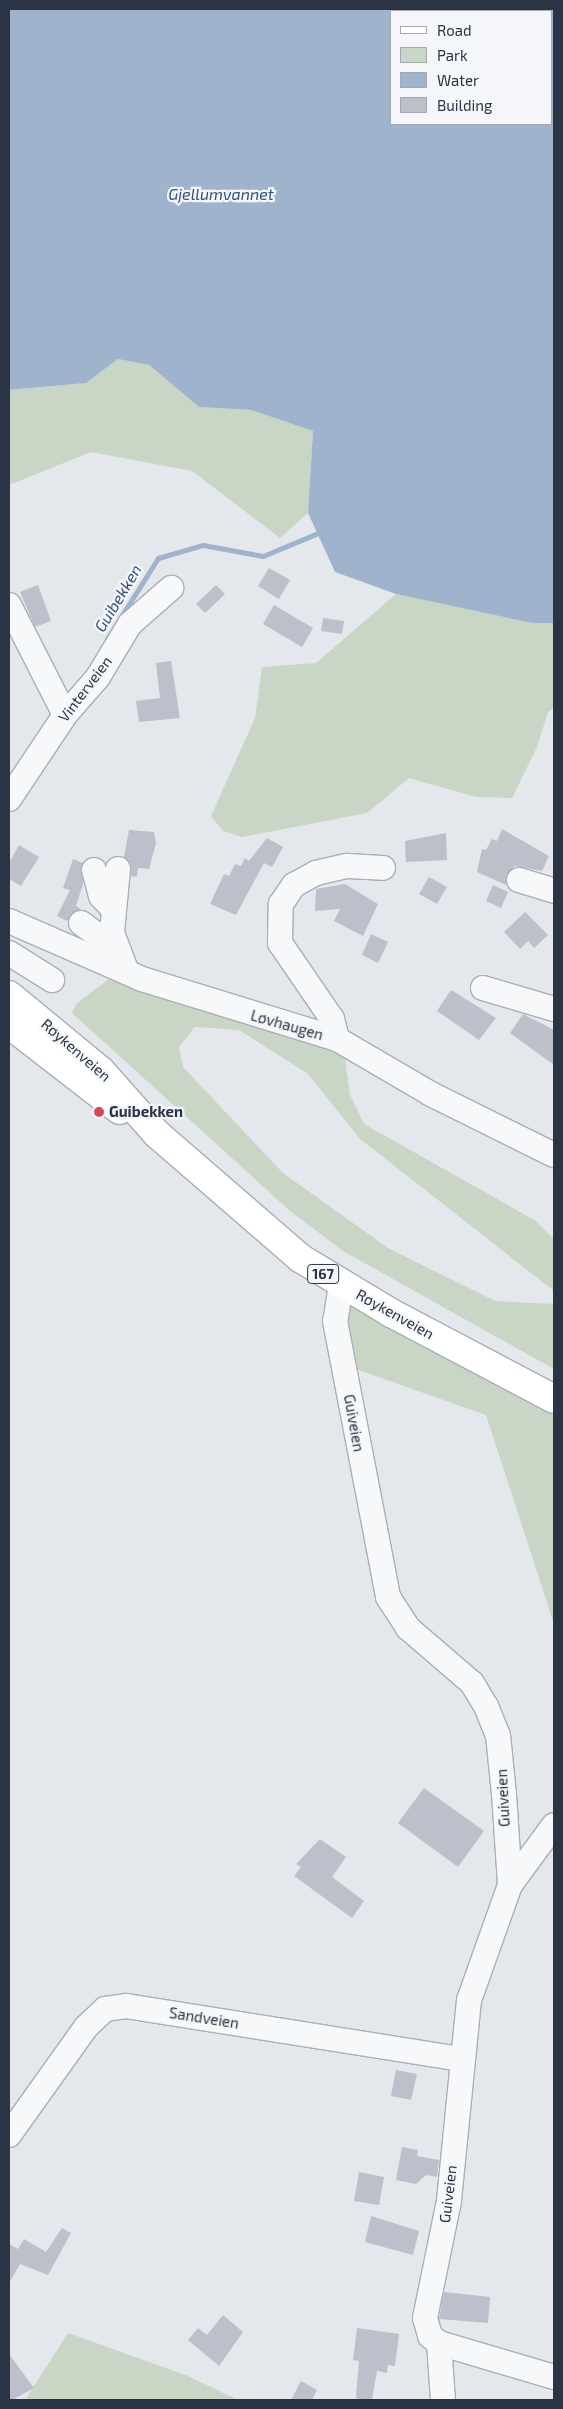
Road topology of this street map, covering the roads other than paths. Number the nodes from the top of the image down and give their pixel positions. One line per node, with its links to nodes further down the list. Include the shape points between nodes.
1 (171, 588): 3 (street, Vinterveien, via 130,624 98,677)
2 (9, 605): 3 (street)
3 (65, 715): 4 (street, Vinterveien)
4 (9, 799)
5 (118, 868): 10 (street)
6 (383, 868): 20 (street, via 347,866 316,873 294,885 281,904 280,943 332,1019)
7 (94, 870): 10 (street, via 101,896)
8 (519, 880): 9 (street)
9 (554, 891)
10 (112, 908): 13 (street, via 112,933)
11 (9, 921): 15 (street, Løvhaugen)
12 (81, 924): 13 (street)
13 (118, 950): 15 (street)
14 (9, 953): 16 (street)
15 (127, 972): 20 (street, Løvhaugen, via 217,1005)
16 (52, 980)
17 (483, 988): 18 (street)
18 (554, 1009)
19 (12, 1010): 22 (main road, Røykenveien / 167, via 102,1071 157,1134 262,1228)
20 (338, 1039): 21 (street, Løvhaugen, via 431,1094)
21 (554, 1155)
22 (341, 1284): 23 (main road, Røykenveien / 167); 25 (street, Guiveien, via 335,1321 388,1597 408,1628 472,1683 486,1706 498,1735)
23 (554, 1399)
24 (554, 1825): 25 (street)
25 (510, 1885): 26 (street, Guiveien, via 469,2000)
26 (460, 2060): 27 (street, Sandveien, via 126,2006 105,2009 86,2027); 28 (street, Guiveien, via 449,2201 425,2318 430,2336)
27 (9, 2135)
28 (439, 2344): 29 (street); 30 (street, Guiveien)
29 (554, 2377)
30 (440, 2398)

